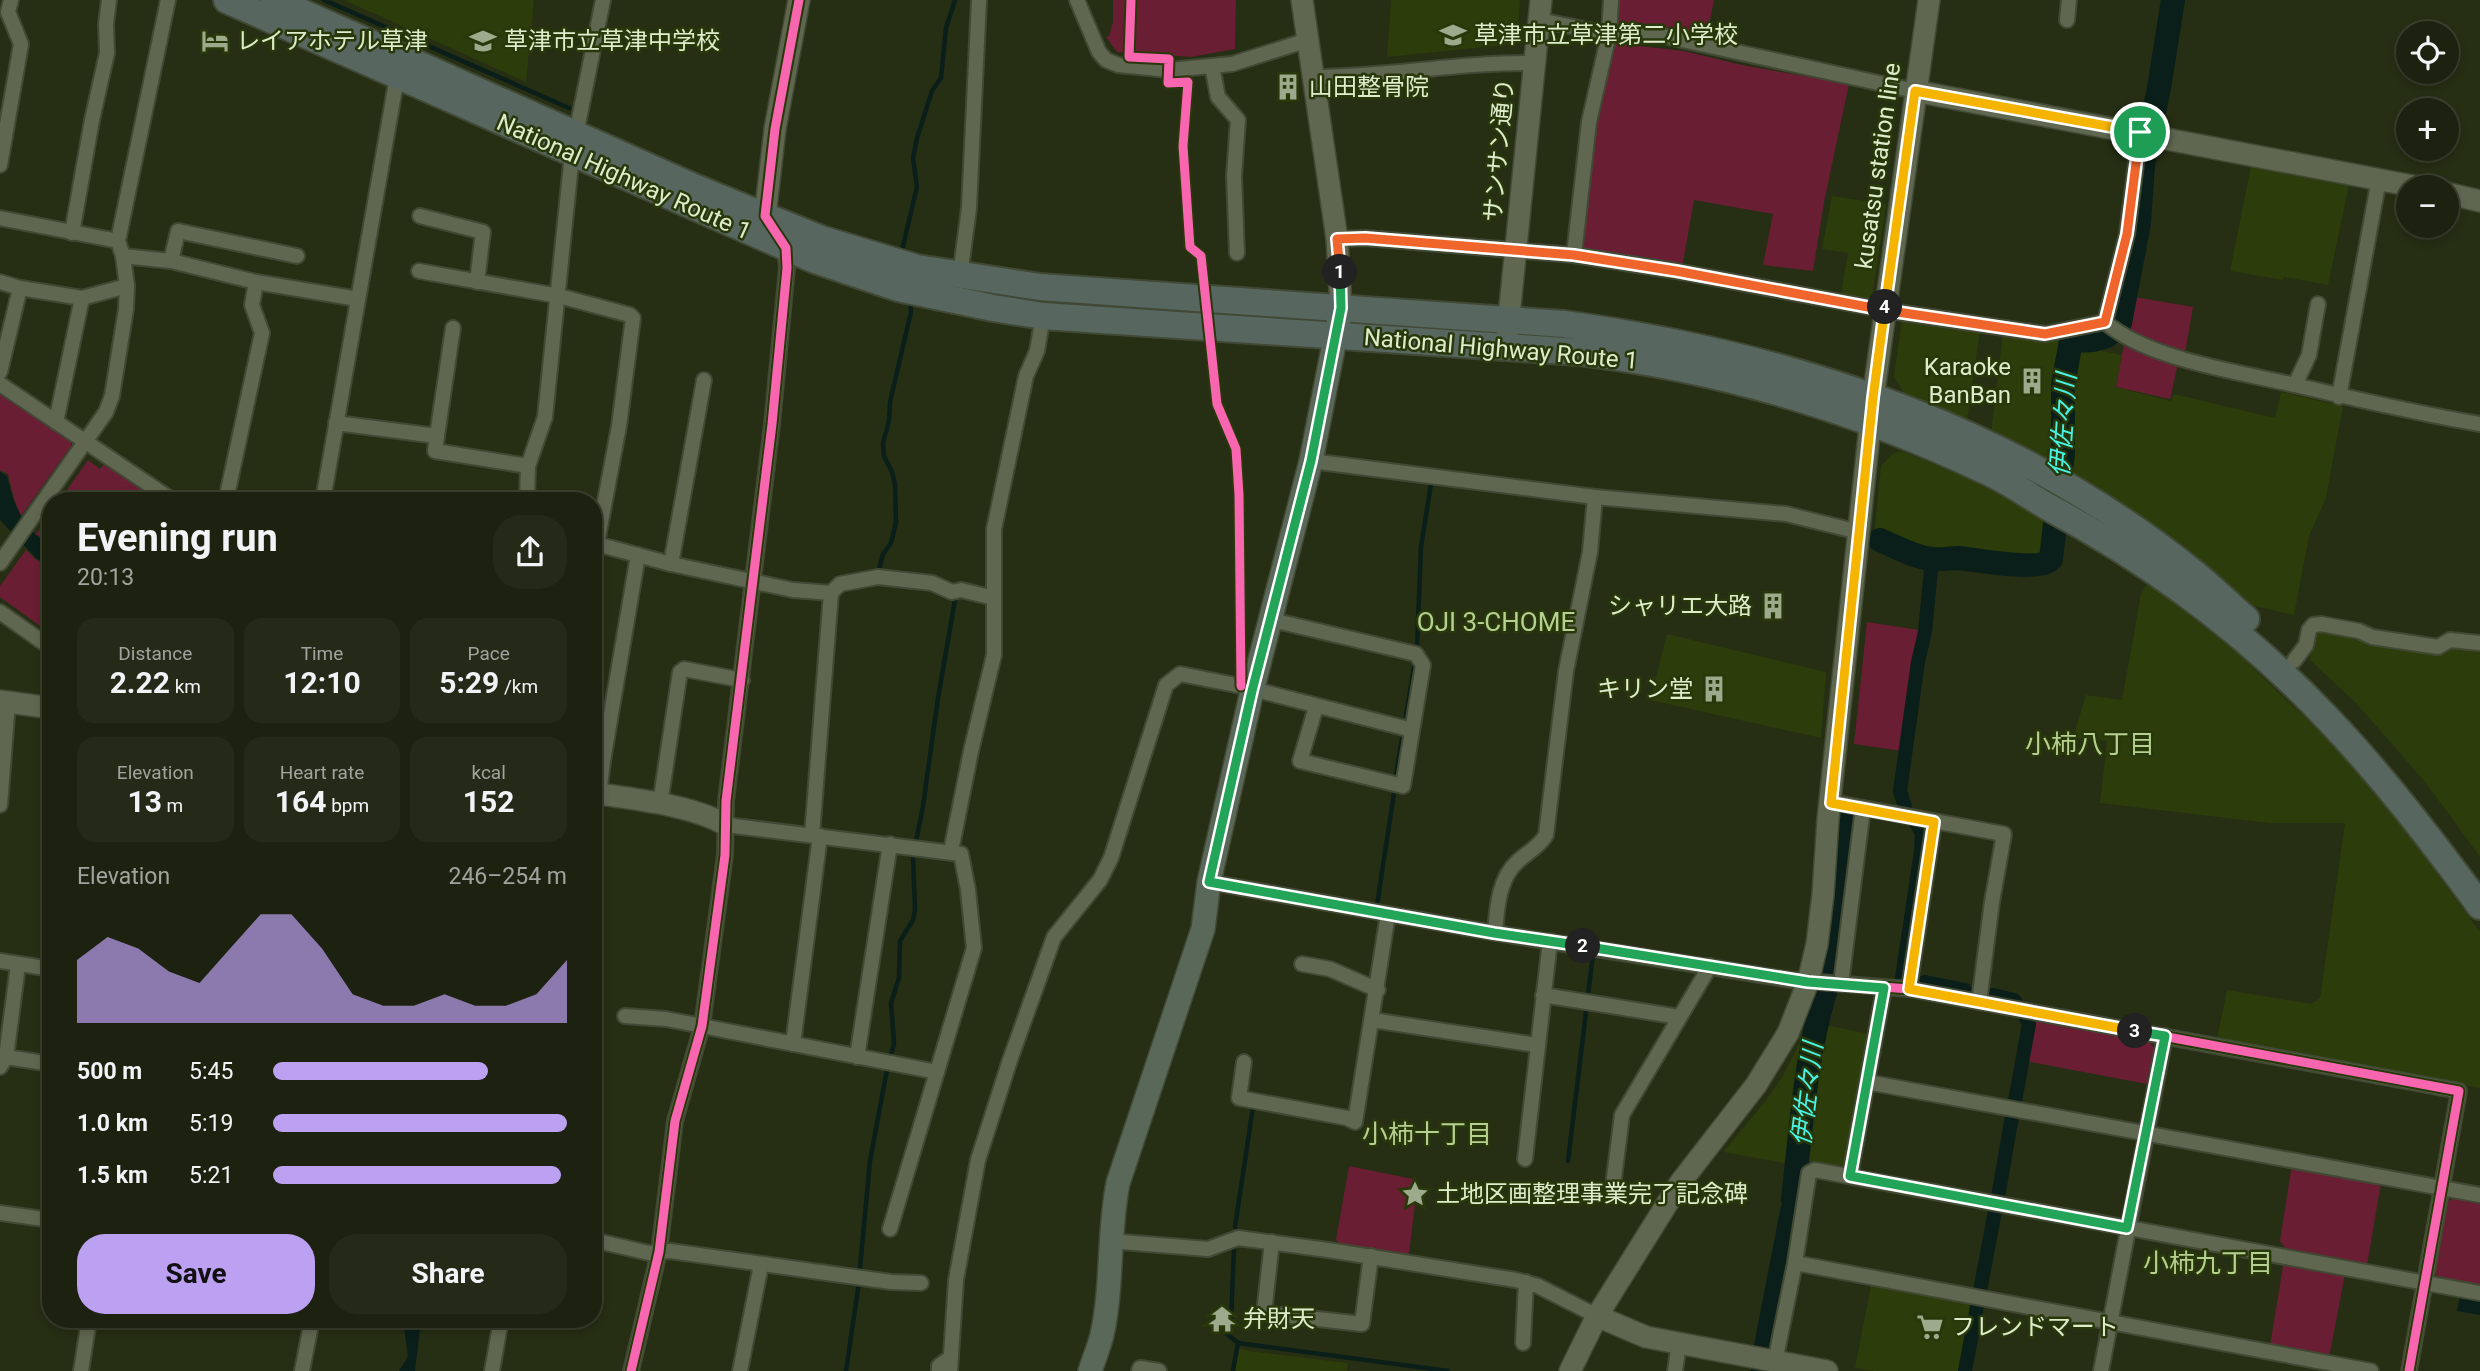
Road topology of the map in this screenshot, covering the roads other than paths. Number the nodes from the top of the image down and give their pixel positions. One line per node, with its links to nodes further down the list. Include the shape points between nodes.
1 (11, 0): 25 (street, via 8,12 21,44)
2 (109, 0): 33 (street, via 107,53)
3 (168, 0): 35 (street)
4 (227, 0): 20 (highway, National Highway Route 1)
5 (274, 0): 20 (highway, National Highway Route 1)
6 (603, 0): 24 (street)
7 (799, 0): 31 (street, via 775,129)
8 (979, 0): 44 (street, via 969,208)
9 (1077, 0): 19 (street, via 1106,60 1149,69)
10 (1302, 0): 17 (street)
11 (1611, 0): 16 (street)
12 (1929, 0): 22 (street, kusatsu station line)
13 (2069, 0): 15 (street)
14 (1540, 10): 16 (street); 18 (street, サンサン通り)
15 (2067, 20)
16 (1609, 34): 22 (street, via 1664,36); 39 (street, via 1590,122)
17 (1308, 40): 19 (street); 21 (street)
18 (1534, 63): 21 (street, via 1494,62 1384,75); 37 (street, サンサン通り)
19 (1212, 66): 38 (street, via 1218,97 1238,120 1234,176)
20 (400, 67): 24 (highway, National Highway Route 1); 52 (street)
21 (1313, 77): 34 (street)
22 (1915, 91): 23 (street); 55 (street, kusatsu station line)
23 (2146, 134): 26 (street); 58 (street)
24 (574, 145): 31 (highway, National Highway Route 1); 36 (highway, National Highway Route 1); 50 (street)
25 (0, 165)
26 (2379, 180): 27 (street); 66 (street)
27 (2396, 183)
28 (2459, 196): 29 (street)
29 (2480, 201)
30 (420, 216): 47 (street, via 483,232)
31 (765, 216): 36 (street); 44 (highway, National Highway Route 1, via 821,239)
32 (0, 218): 33 (street)
33 (72, 233): 35 (street)
34 (1337, 239): 37 (street); 54 (street)
35 (118, 241): 40 (street)
36 (786, 248): 56 (highway, National Highway Route 1, via 898,288); 88 (street)
37 (1516, 250): 39 (street); 57 (street, サンサン通り)
38 (1237, 253)
39 (1574, 255): 55 (street)
40 (123, 256): 42 (street); 48 (street)
41 (297, 256): 42 (street, via 178,230)
42 (171, 261): 46 (street)
43 (419, 271): 47 (street)
44 (960, 276): 54 (highway, National Highway Route 1, via 1040,287)
45 (0, 282): 49 (street)
46 (256, 282): 52 (street); 77 (street, via 252,305 261,333)
47 (477, 282): 50 (street)
48 (127, 286): 51 (street); 72 (street, via 111,396 106,412)
49 (20, 288): 51 (street); 62 (street)
50 (559, 296): 74 (street, via 545,417); 82 (street, via 633,318)
51 (82, 298): 68 (street)
52 (358, 299): 69 (street)
53 (2318, 304): 65 (street, via 2309,355)
54 (1341, 308): 57 (highway, National Highway Route 1); 60 (main road)
55 (1884, 310): 58 (street, via 2045,334); 67 (street, kusatsu station line)
56 (1043, 316): 60 (highway, National Highway Route 1); 90 (street, via 994,529)
57 (1508, 320): 61 (street, サンサン通り); 67 (highway, National Highway Route 1, via 1654,338 1802,372)
58 (2109, 326): 65 (street, via 2180,358)
59 (453, 328): 71 (street)
60 (1336, 335): 61 (highway, National Highway Route 1); 73 (main road)
61 (1506, 347): 67 (highway, National Highway Route 1, via 1637,359)
62 (0, 372)
63 (704, 380): 87 (street)
64 (0, 384): 68 (street)
65 (2295, 385): 66 (street)
66 (2339, 397): 70 (street)
67 (1872, 411): 83 (street, kusatsu station line); 95 (highway, National Highway Route 1, via 1925,416 2061,483 2194,573); 115 (highway, National Highway Route 1, via 2057,511 2211,612 2327,717 2383,779)
68 (56, 422): 72 (street)
69 (336, 422): 71 (street); 78 (street)
70 (2480, 424)
71 (437, 436): 74 (street, via 435,451)
72 (81, 447): 75 (street); 76 (street)
73 (1311, 461): 80 (street); 92 (main road)
74 (528, 466): 79 (street)
75 (50, 492)
76 (158, 492)
77 (228, 492)
78 (324, 492)
79 (527, 492)
80 (1595, 497): 83 (street, via 1786,514); 117 (street, via 1590,552 1566,671 1546,835 1510,869)
81 (42, 503): 86 (street)
82 (602, 509)
83 (1859, 532): 104 (street, kusatsu station line)
84 (602, 544): 85 (street)
85 (638, 555): 87 (street); 102 (street)
86 (0, 563)
87 (671, 564): 88 (street)
88 (753, 581): 89 (street); 96 (street)
89 (831, 593): 90 (street, via 840,584 878,577 932,583 951,592); 110 (street)
90 (994, 598): 112 (street, via 992,668)
91 (0, 612): 93 (street)
92 (1272, 620): 97 (main road); 101 (street, via 1416,654 1423,665)
93 (42, 642)
94 (2480, 643): 95 (street, via 2450,640 2438,648 2321,624 2309,630 2306,645)
95 (2294, 661): 114 (highway, National Highway Route 1, via 2395,769)
96 (741, 680): 105 (street, via 680,672); 109 (street)
97 (1247, 689): 100 (street); 113 (main road); 173 (street, via 1180,674 1166,685 1111,858 1100,880 1054,937 978,1160 956,1280)
98 (4, 701): 99 (street); 106 (street)
99 (42, 707)
100 (1316, 707): 101 (street); 101 (street, via 1300,761 1403,786)
101 (1412, 730)
102 (602, 766)
103 (602, 794): 105 (street)
104 (1831, 803): 107 (street); 124 (street, kusatsu station line, via 1817,944)
105 (660, 804): 109 (street, via 713,817)
106 (0, 805)
107 (1863, 808): 108 (street); 125 (street)
108 (1934, 822): 127 (street); 130 (street, via 2004,834)
109 (726, 825): 110 (street); 134 (street)
110 (816, 835): 111 (street); 136 (street)
111 (890, 844): 112 (street); 138 (street)
112 (951, 851): 142 (street, via 961,854 974,948)
113 (1209, 882): 116 (street); 154 (main road, via 1203,929 1118,1183)
114 (2480, 883)
115 (2480, 906)
116 (1388, 914): 117 (street); 128 (street)
117 (1494, 933): 118 (street)
118 (1549, 941): 122 (street); 129 (street)
119 (0, 961): 121 (street)
120 (1302, 964): 128 (street, via 1330,969)
121 (18, 965): 123 (street); 139 (street)
122 (1710, 967): 124 (street); 132 (street)
123 (42, 969)
124 (1808, 982): 125 (street); 165 (street, kusatsu station line, via 1788,1033 1756,1085 1680,1183)
125 (1841, 984): 126 (street)
126 (1884, 988): 127 (street); 143 (street)
127 (1909, 989): 130 (street)
128 (1378, 990): 133 (street)
129 (1543, 995): 132 (street); 137 (street)
130 (1979, 1002): 135 (street)
131 (625, 1016): 134 (street)
132 (1679, 1017): 147 (street, via 1622,1115)
133 (1373, 1020): 137 (street); 140 (street, via 1355,1122 1239,1098)
134 (702, 1026): 136 (street); 157 (street, via 675,1121)
135 (2165, 1036): 144 (street); 148 (street, via 2459,1091)
136 (793, 1044): 138 (street)
137 (1537, 1045): 145 (street)
138 (857, 1057): 142 (street)
139 (3, 1062): 141 (street)
140 (1244, 1062)
141 (42, 1064)
142 (937, 1072): 153 (street)
143 (1867, 1082): 144 (street); 146 (street)
144 (2145, 1134): 148 (street); 152 (street)
145 (1525, 1159)
146 (1850, 1176): 152 (street); 159 (street, via 1809,1173)
147 (1614, 1178)
148 (2442, 1188): 149 (street); 163 (street)
149 (2480, 1195)
150 (0, 1213): 151 (street)
151 (42, 1219)
152 (2127, 1228): 163 (street); 166 (street)
153 (890, 1229)
154 (1110, 1241): 156 (street, via 1208,1249 1238,1238); 180 (main road, via 1102,1334)
155 (602, 1242): 157 (street)
156 (1272, 1242): 158 (street); 158 (street, via 1264,1313 1362,1324)
157 (659, 1252): 160 (street); 177 (street)
158 (1371, 1256): 161 (street)
159 (1795, 1263): 166 (street); 172 (street)
160 (761, 1265): 162 (street); 178 (street)
161 (1526, 1282): 165 (street); 170 (street)
162 (921, 1283)
163 (2425, 1283): 164 (street); 188 (street)
164 (2480, 1293)
165 (1597, 1316): 171 (street, via 1646,1337); 183 (street, kusatsu station line)
166 (2109, 1321): 186 (street); 187 (street)
167 (88, 1328): 174 (street)
168 (310, 1328): 175 (street)
169 (500, 1328): 176 (street)
170 (1523, 1343)
171 (1679, 1343): 172 (street); 184 (street)
172 (1775, 1362): 185 (street)
173 (950, 1364): 179 (street, via 939,1366)
174 (81, 1371)
175 (302, 1371)
176 (492, 1371)
177 (631, 1371)
178 (740, 1371)
179 (939, 1371)
180 (1090, 1371)
181 (1139, 1371): 182 (street)
182 (1158, 1371)
183 (1570, 1371)
184 (1675, 1371)
185 (1827, 1371)
186 (2101, 1371)
187 (2371, 1371)
188 (2409, 1371)

